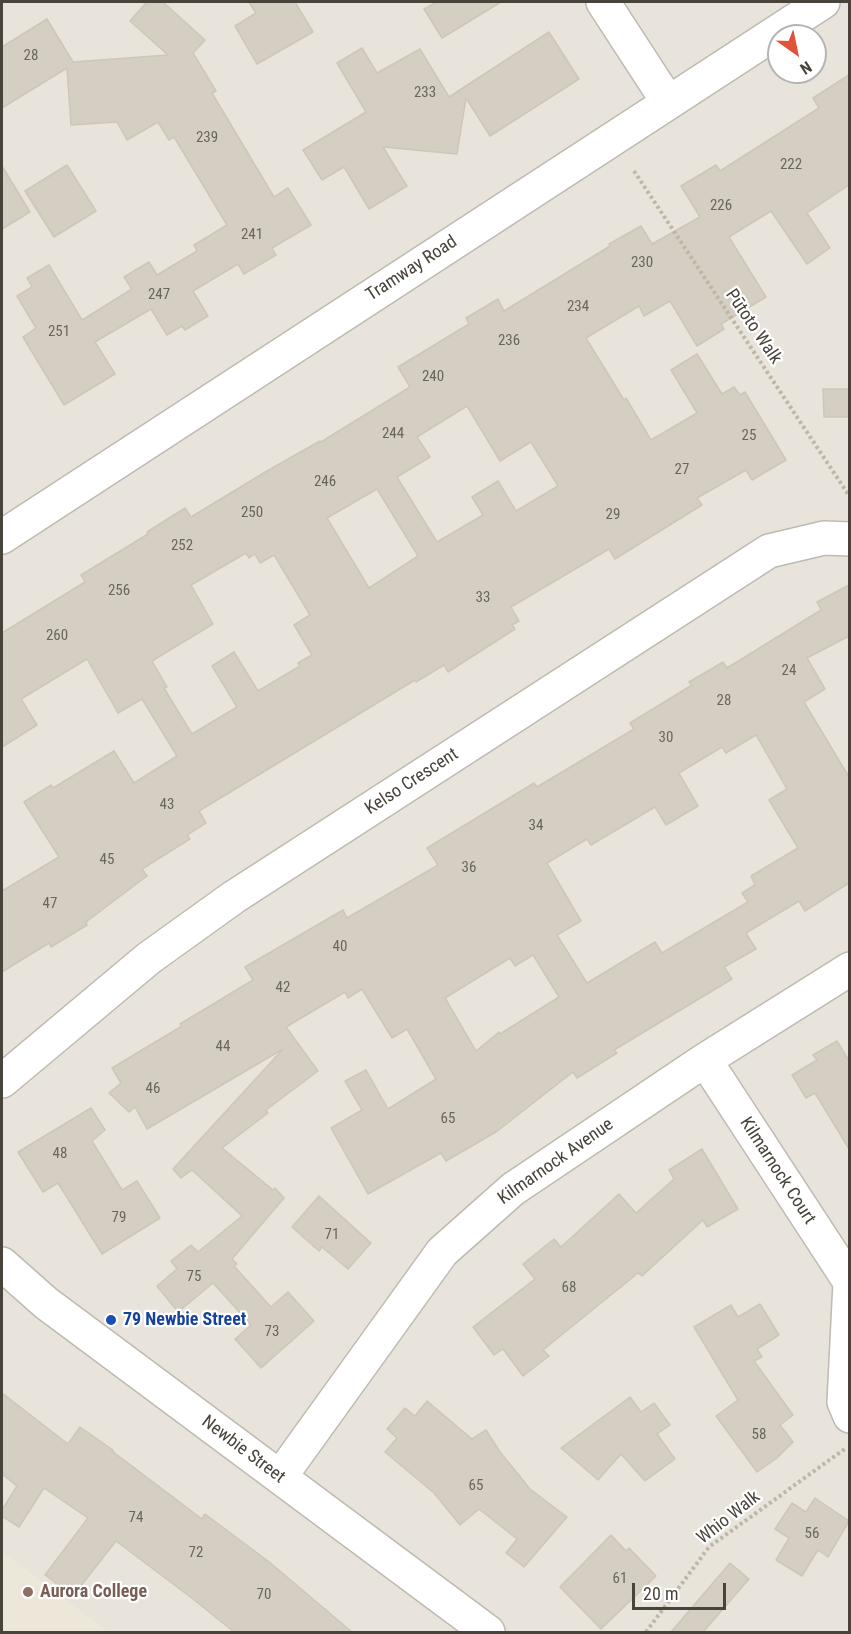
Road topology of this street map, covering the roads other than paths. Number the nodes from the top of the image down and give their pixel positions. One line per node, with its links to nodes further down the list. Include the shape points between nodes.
1 (603, 2): 3 (street)
2 (823, 2): 3 (street, Tramway Road)
3 (668, 102): 4 (street, Tramway Road)
4 (2, 537)
5 (849, 539): 8 (street, Kelso Crescent, via 824,538 769,551 234,897 149,958)
6 (849, 969): 7 (street, Kilmarnock Avenue)
7 (705, 1060): 10 (street, Kilmarnock Court); 12 (street, Kilmarnock Avenue, via 513,1189 442,1252)
8 (2, 1080)
9 (2, 1264): 12 (street, Newbie Street, via 46,1303)
10 (849, 1282): 11 (street, Kilmarnock Court, via 844,1402)
11 (849, 1416)
12 (280, 1477): 13 (street, Newbie Street)
13 (488, 1632)

